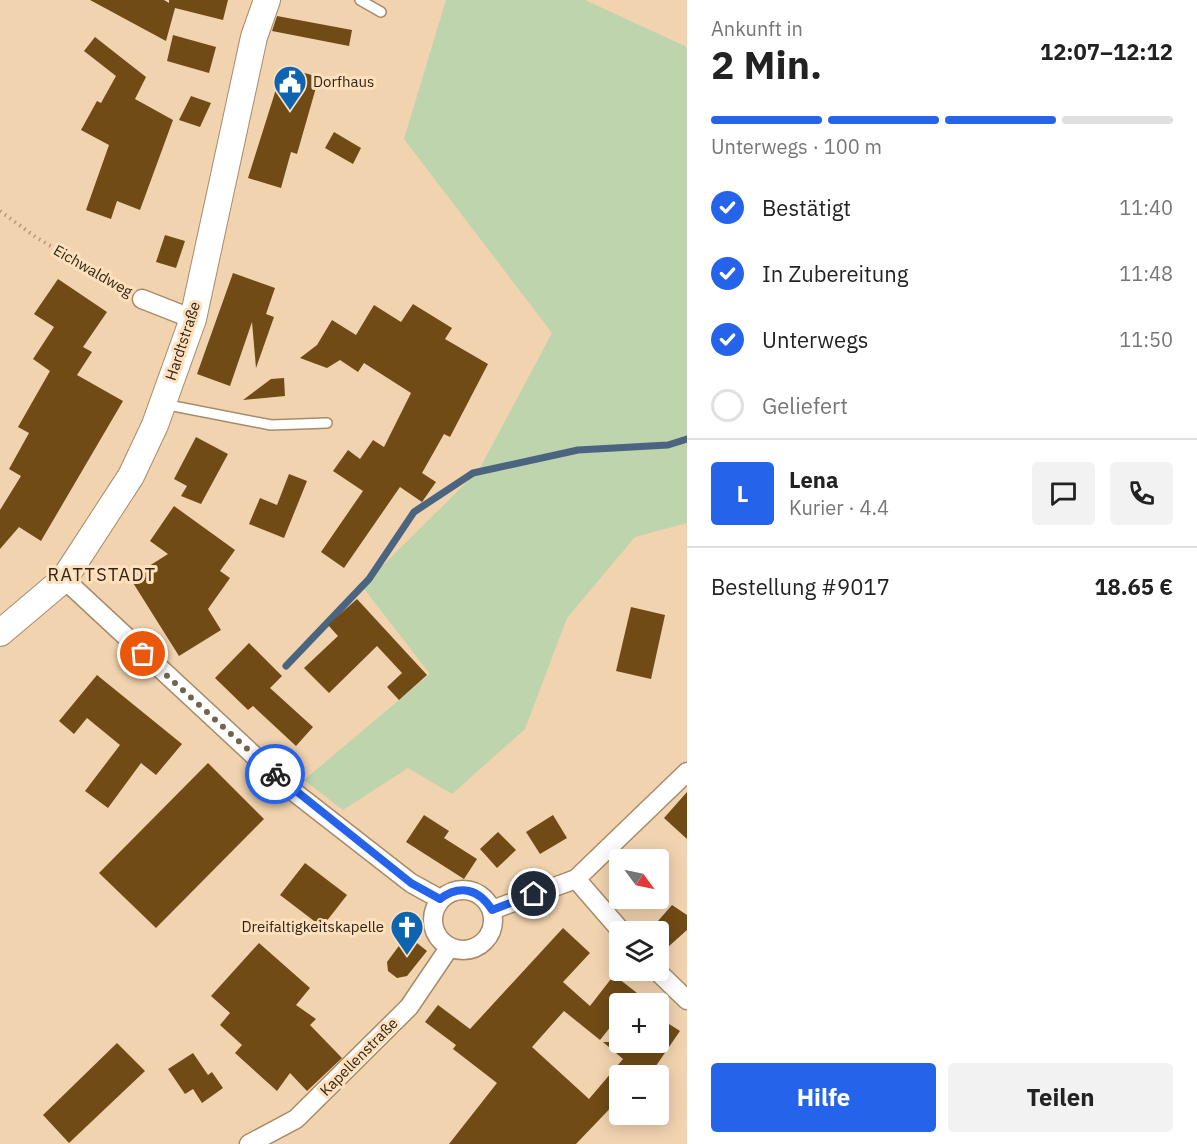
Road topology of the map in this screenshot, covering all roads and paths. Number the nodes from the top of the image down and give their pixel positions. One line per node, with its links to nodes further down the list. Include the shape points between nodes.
1 (267, 0): 6 (street, Hardtstraße, via 254,37)
2 (360, 0): 3 (lane)
3 (381, 12)
4 (0, 211): 5 (path, Eichwaldweg, via 37,238)
5 (142, 299): 6 (street, Eichwaldweg)
6 (193, 319): 7 (street, Hardtstraße)
7 (162, 404): 8 (lane, via 271,425); 9 (street, Hardtstraße, via 131,476)
8 (327, 423)
9 (64, 579): 10 (street, Hardtstraße); 13 (street, via 289,788 411,883)
10 (0, 633)
11 (687, 772): 12 (street)
12 (576, 879): 14 (street); 15 (street)
13 (440, 899): 14 (street, via 448,893 469,890); 16 (street, via 432,920)
14 (492, 910): 16 (street, via 492,930 479,946 458,951)
15 (612, 921)
16 (448, 948): 19 (street, Kapellenstraße, via 409,1007 296,1119)
17 (667, 981): 18 (street)
18 (687, 1000)
19 (249, 1144)

